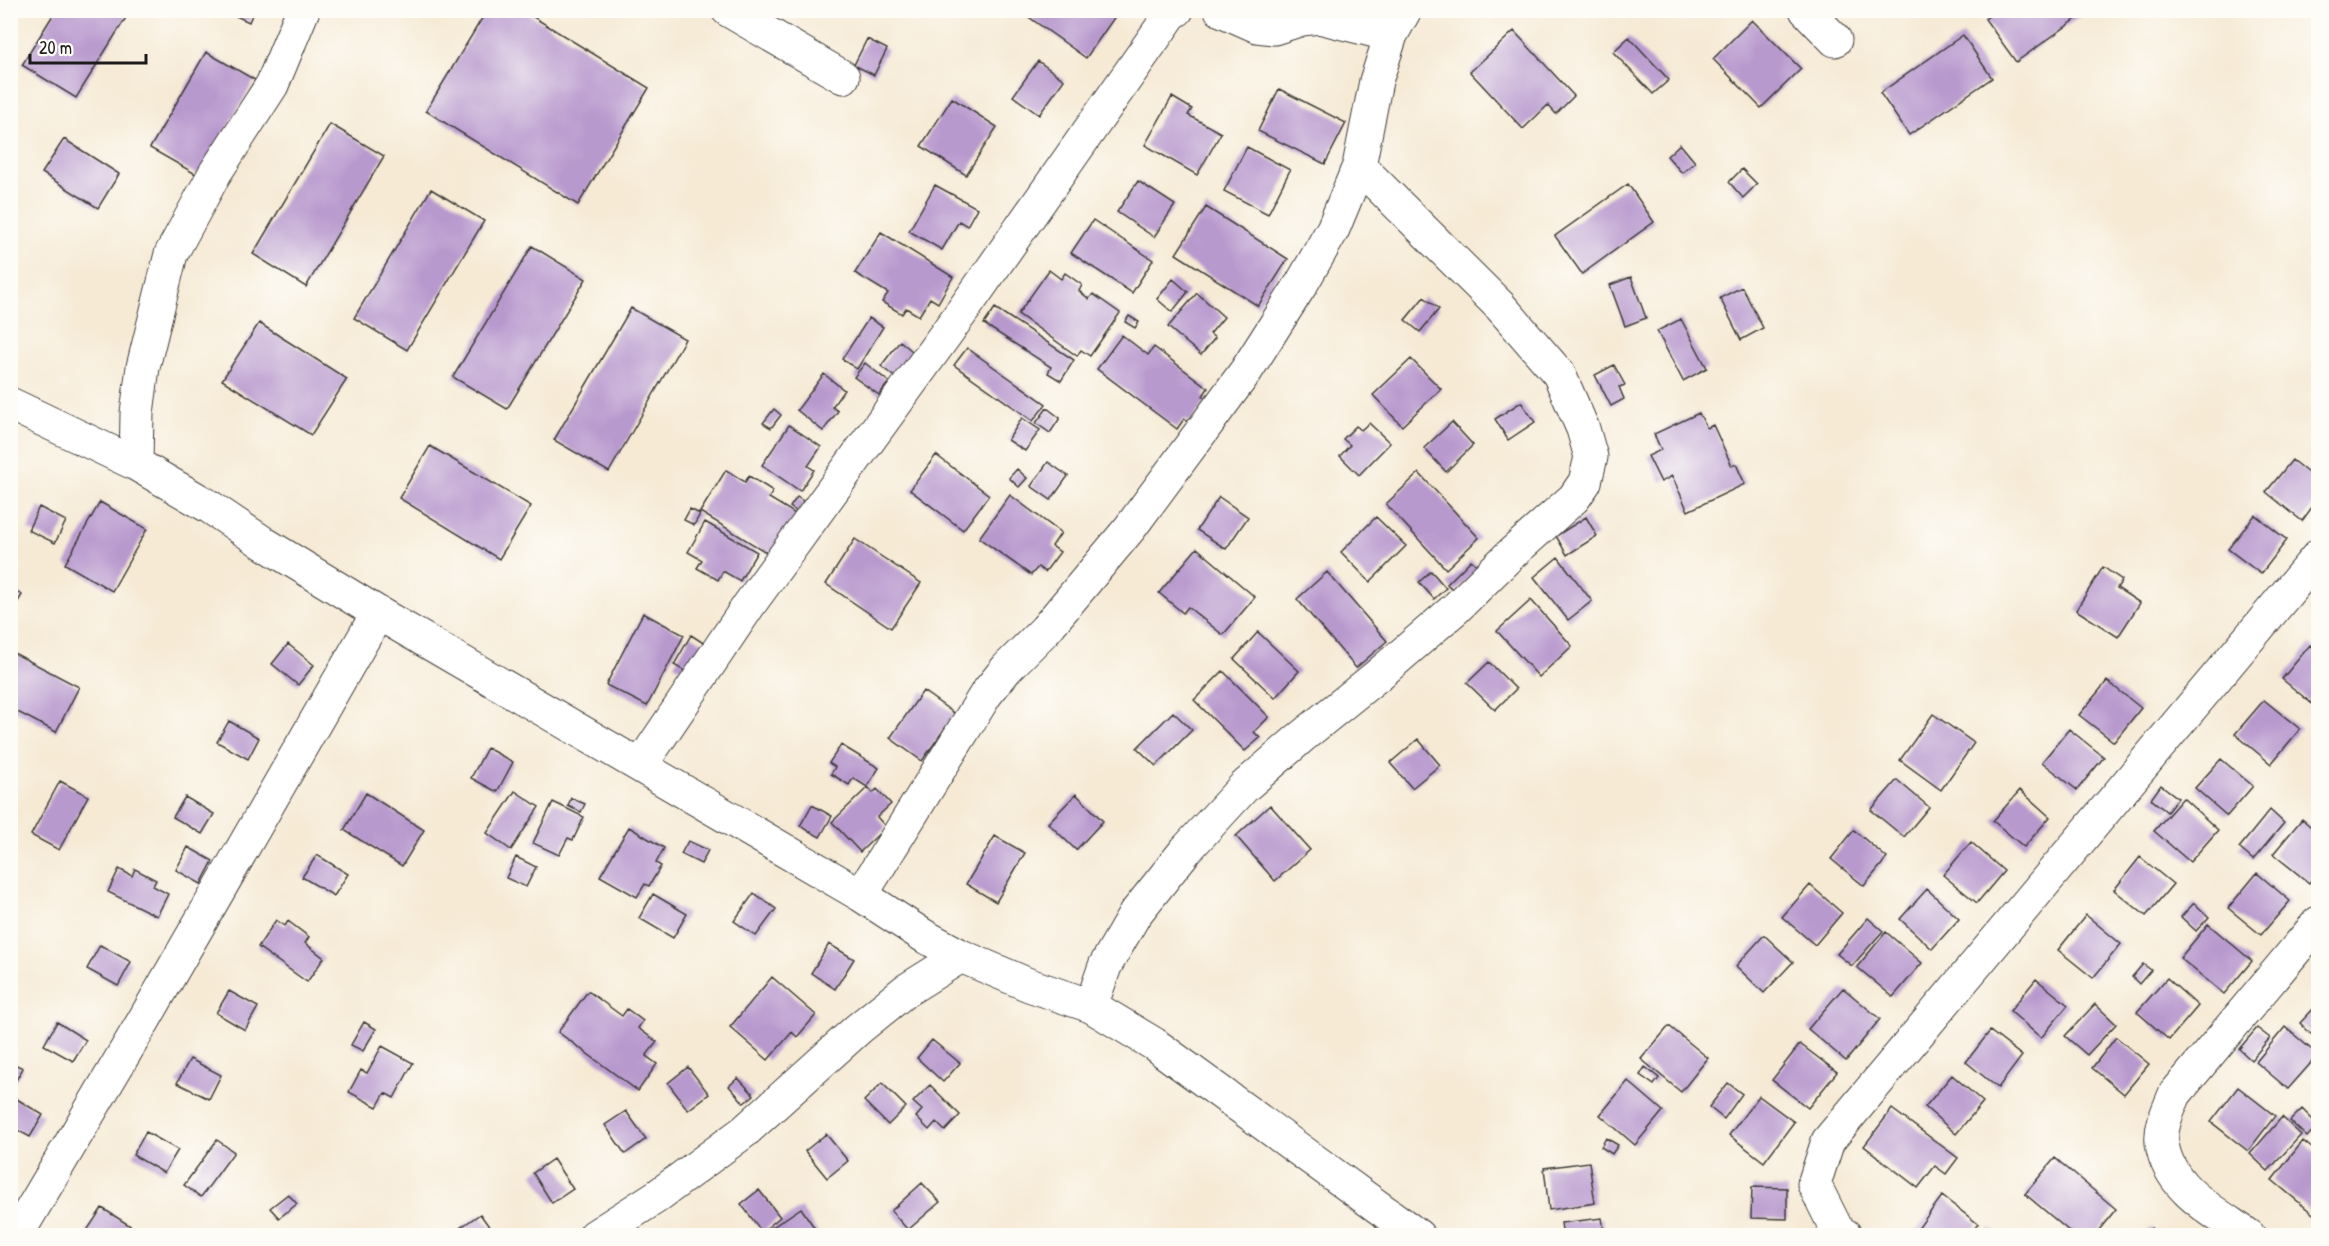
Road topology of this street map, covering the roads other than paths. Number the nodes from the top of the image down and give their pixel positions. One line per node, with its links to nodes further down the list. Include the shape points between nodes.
1 (303, 10): 11 (street, via 272,85 215,173 171,254 143,367)
2 (728, 10): 8 (street)
3 (1177, 10): 14 (street, via 749,605)
4 (1221, 10): 6 (street, via 1257,26 1274,28 1319,17)
5 (1806, 10): 7 (street)
6 (1398, 23): 9 (street, via 1376,81)
7 (1835, 40)
8 (843, 77)
9 (1359, 166): 15 (street, via 1333,229 1246,371 1101,563 986,694); 18 (street, via 1500,306 1559,375 1591,457 1585,482 1574,498 1455,609 1244,787 1135,914 1105,966)
10 (14, 414): 11 (street)
11 (136, 464): 13 (street)
12 (2319, 556): 22 (street, via 1828,1141 1814,1184 1837,1230)
13 (378, 613): 14 (street); 19 (street)
14 (641, 765): 15 (street)
15 (861, 895): 17 (street)
16 (2319, 923): 23 (street, via 2175,1094 2165,1117 2162,1143 2171,1169 2188,1193)
17 (961, 956): 18 (street); 20 (street, via 905,991 858,1029 746,1131)
18 (1090, 1006): 21 (street, via 1154,1044)
19 (15, 1236)
20 (595, 1236)
21 (1418, 1236)
22 (1846, 1236)
23 (2249, 1236)

